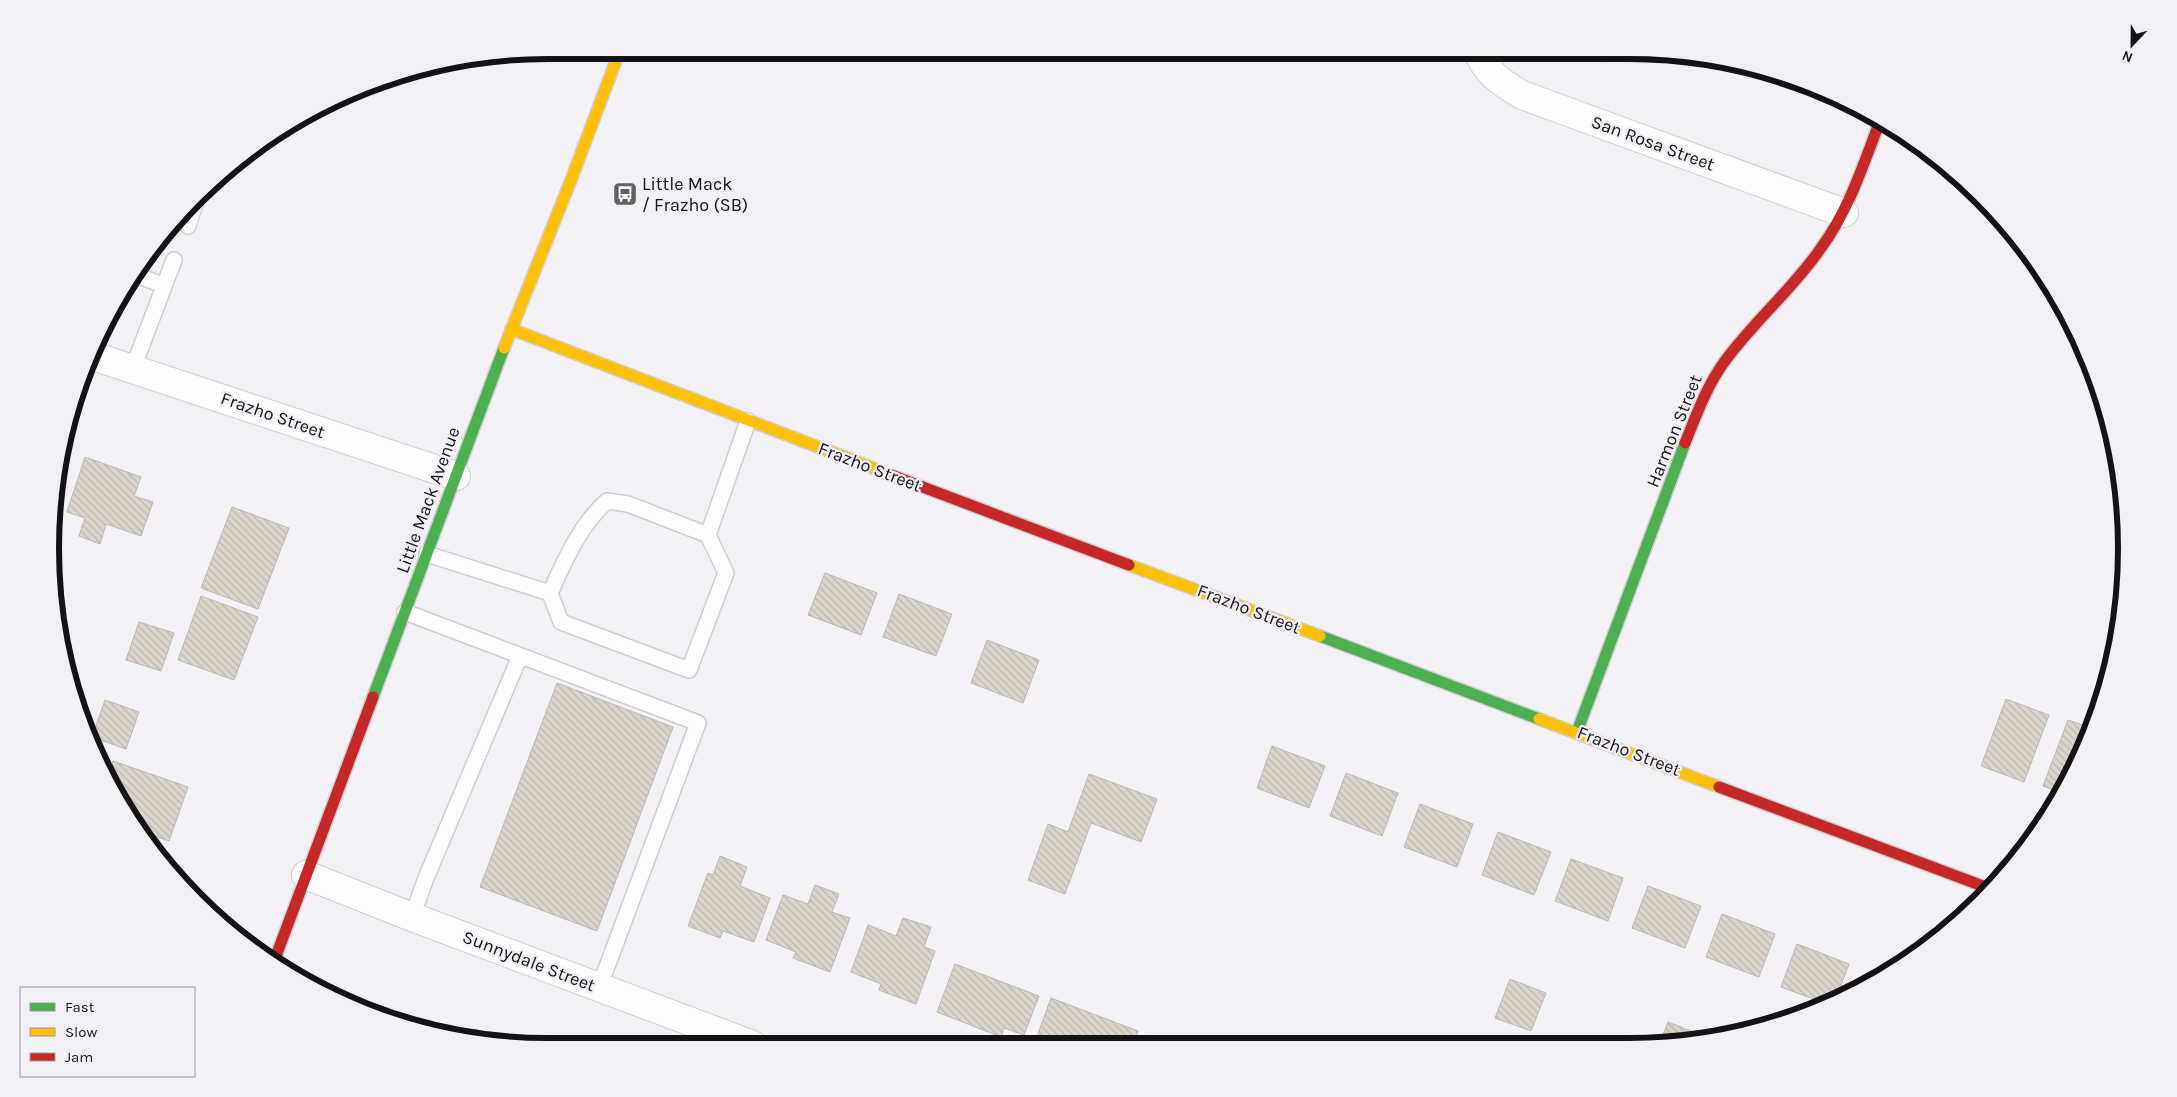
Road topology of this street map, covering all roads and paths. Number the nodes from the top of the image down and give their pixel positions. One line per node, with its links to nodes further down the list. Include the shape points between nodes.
1 (617, 59): 10 (street, Little Mack Avenue)
2 (1481, 59): 5 (street, San Rosa Street, via 1502,83 1522,95)
3 (1878, 127): 5 (street, Harmon Street)
4 (192, 213): 6 (lane)
5 (1844, 213): 20 (street, Harmon Street, via 1821,249 1785,294 1749,330 1709,386)
6 (188, 226)
7 (174, 260): 9 (lane)
8 (141, 277): 9 (lane)
9 (163, 285): 12 (lane)
10 (511, 330): 13 (street, Frazho Street); 14 (street, Little Mack Avenue)
11 (98, 357): 12 (street, Frazho Street)
12 (133, 368): 14 (street, Frazho Street)
13 (748, 421): 15 (lane); 20 (street, Frazho Street)
14 (456, 476): 16 (street, Little Mack Avenue)
15 (708, 534): 17 (lane, via 628,504 607,502 592,514); 17 (lane, via 726,573 688,670 561,622)
16 (427, 554): 17 (lane); 18 (street, Little Mack Avenue)
17 (550, 593)
18 (405, 612): 19 (lane); 21 (street, Little Mack Avenue)
19 (520, 656): 23 (lane); 25 (lane, via 698,723)
20 (1577, 732): 22 (street, Frazho Street)
21 (306, 875): 23 (street, Sunnydale Street); 24 (street, Little Mack Avenue)
22 (1983, 886)
23 (412, 917): 25 (street, Sunnydale Street)
24 (276, 956)
25 (599, 988): 26 (street, Sunnydale Street)
26 (734, 1038)

